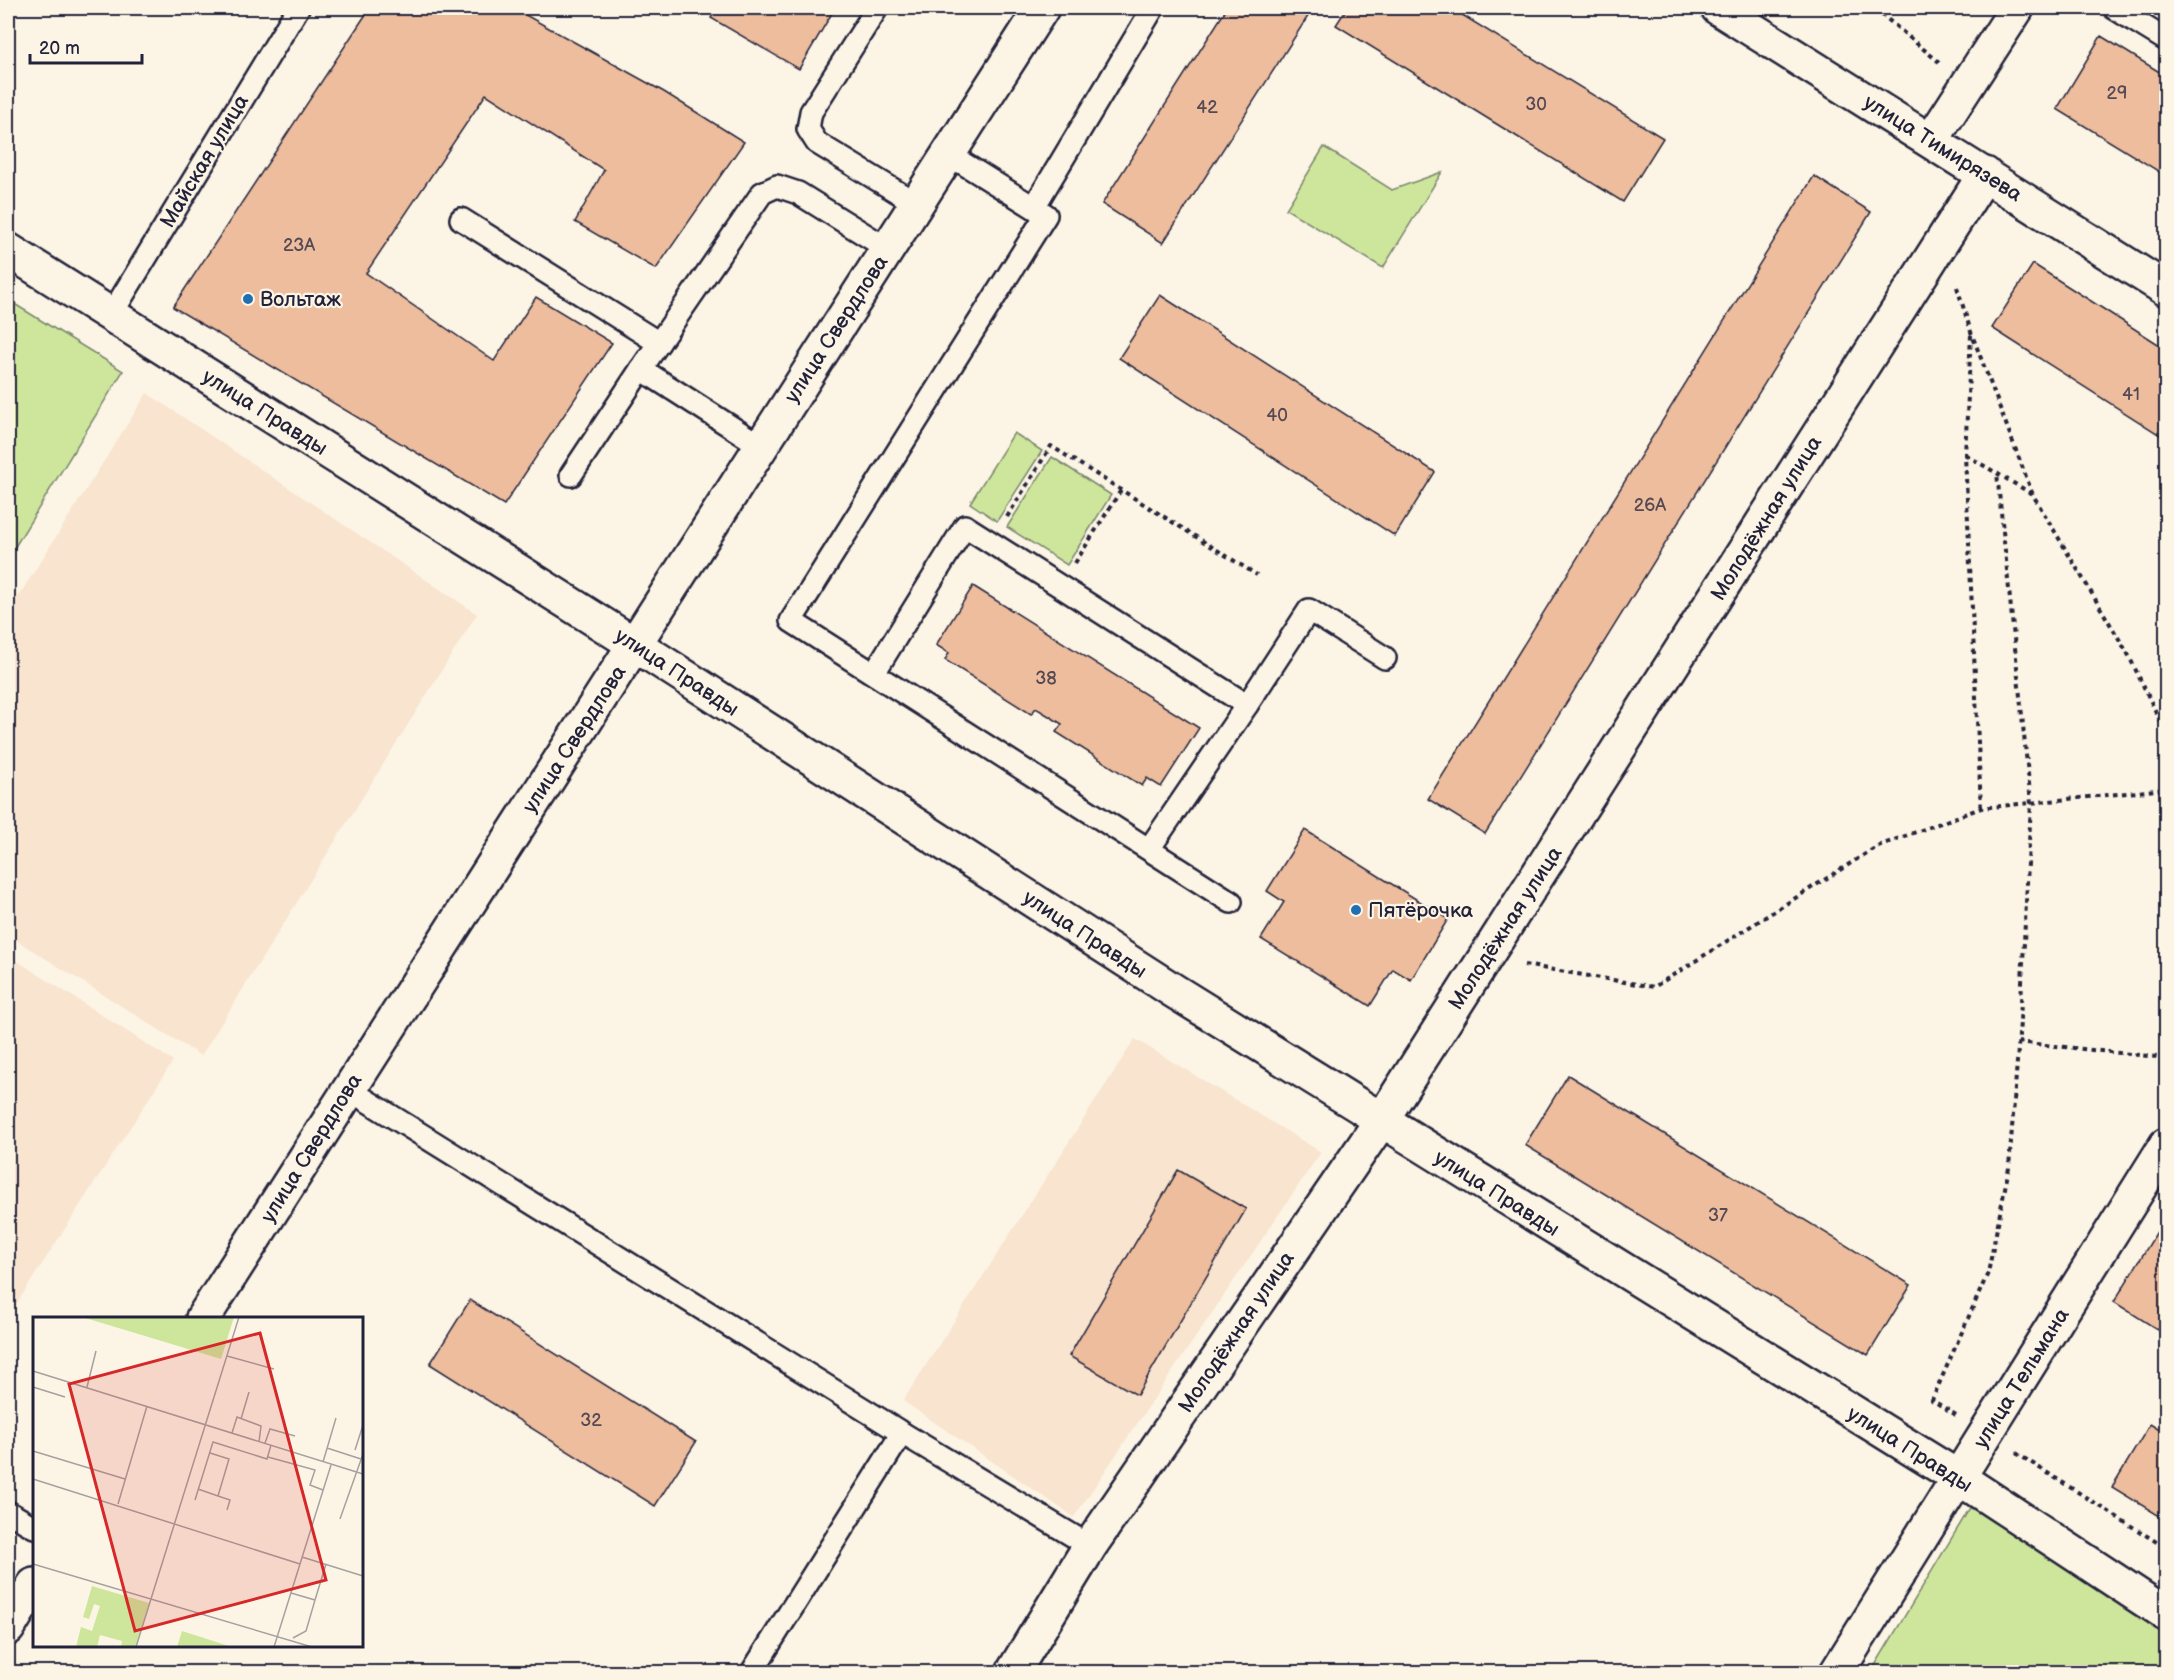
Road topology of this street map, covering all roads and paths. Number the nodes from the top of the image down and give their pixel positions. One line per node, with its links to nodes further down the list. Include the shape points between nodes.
1 (298, 8): 21 (lane, Майская улица)
2 (877, 8): 14 (lane, via 811,112 808,129 817,143)
3 (1042, 8): 12 (street, улица Свердлова)
4 (1153, 8): 15 (lane)
5 (1718, 8): 11 (street, улица Тимирязева)
6 (1874, 8): 10 (path)
7 (2017, 8): 10 (street)
8 (2114, 8): 9 (lane)
9 (2166, 40)
10 (1967, 86): 11 (street)
11 (1931, 141): 13 (street, улица Тимирязева)
12 (948, 154): 14 (street, улица Свердлова); 15 (lane)
13 (1985, 174): 17 (street, Молодёжная улица); 20 (street, улица Тимирязева)
14 (916, 204): 18 (street, улица Свердлова)
15 (1034, 207): 34 (lane, via 1046,215 791,621)
16 (461, 219): 23 (lane)
17 (1942, 241): 22 (path); 42 (street, Молодёжная улица)
18 (888, 249): 23 (lane, via 798,193 777,186 762,193); 25 (street, улица Свердлова)
19 (8, 250): 21 (street, улица Правды)
20 (2166, 289)
21 (111, 315): 32 (street, улица Правды)
22 (1971, 332): 26 (path); 30 (path)
23 (659, 343): 24 (lane)
24 (641, 369): 25 (lane); 28 (lane)
25 (761, 446): 32 (street, улица Свердлова)
26 (1965, 454): 27 (path); 39 (path)
27 (1996, 473): 30 (path); 38 (path)
28 (571, 475)
29 (1121, 490): 31 (path)
30 (2033, 495): 36 (path, via 2128,654)
31 (1060, 587): 34 (lane, via 965,526); 35 (lane)
32 (634, 644): 45 (street, улица Свердлова); 46 (street, улица Правды)
33 (1385, 658): 35 (lane, via 1309,610)
34 (874, 673): 40 (lane)
35 (1247, 705): 40 (lane)
36 (2166, 733)
37 (2166, 789): 38 (path)
38 (2031, 803): 39 (path); 43 (path)
39 (1981, 808): 42 (path, via 1878,846 1654,987)
40 (1149, 849): 41 (lane)
41 (1231, 902)
42 (1486, 958): 46 (street, Молодёжная улица)
43 (2018, 1042): 44 (path); 50 (path, via 2009,1168 1988,1273 1932,1400)
44 (2166, 1059)
45 (348, 1089): 48 (street, улица Свердлова); 49 (lane)
46 (1381, 1121): 51 (street, улица Правды); 54 (street, Молодёжная улица)
47 (2166, 1145): 50 (street, улица Тельмана)
48 (204, 1317)
49 (902, 1433): 54 (lane); 59 (lane)
50 (1986, 1434): 51 (street, улица Тельмана); 55 (path)
51 (1959, 1478): 57 (street, улица Правды); 61 (street, улица Тельмана)
52 (8, 1512): 53 (lane)
53 (33, 1526)
54 (1090, 1546): 60 (street, Молодёжная улица)
55 (2166, 1548)
56 (33, 1587): 58 (street)
57 (2166, 1614)
58 (8, 1628)
59 (752, 1672)
60 (1012, 1672)
61 (1838, 1672)

